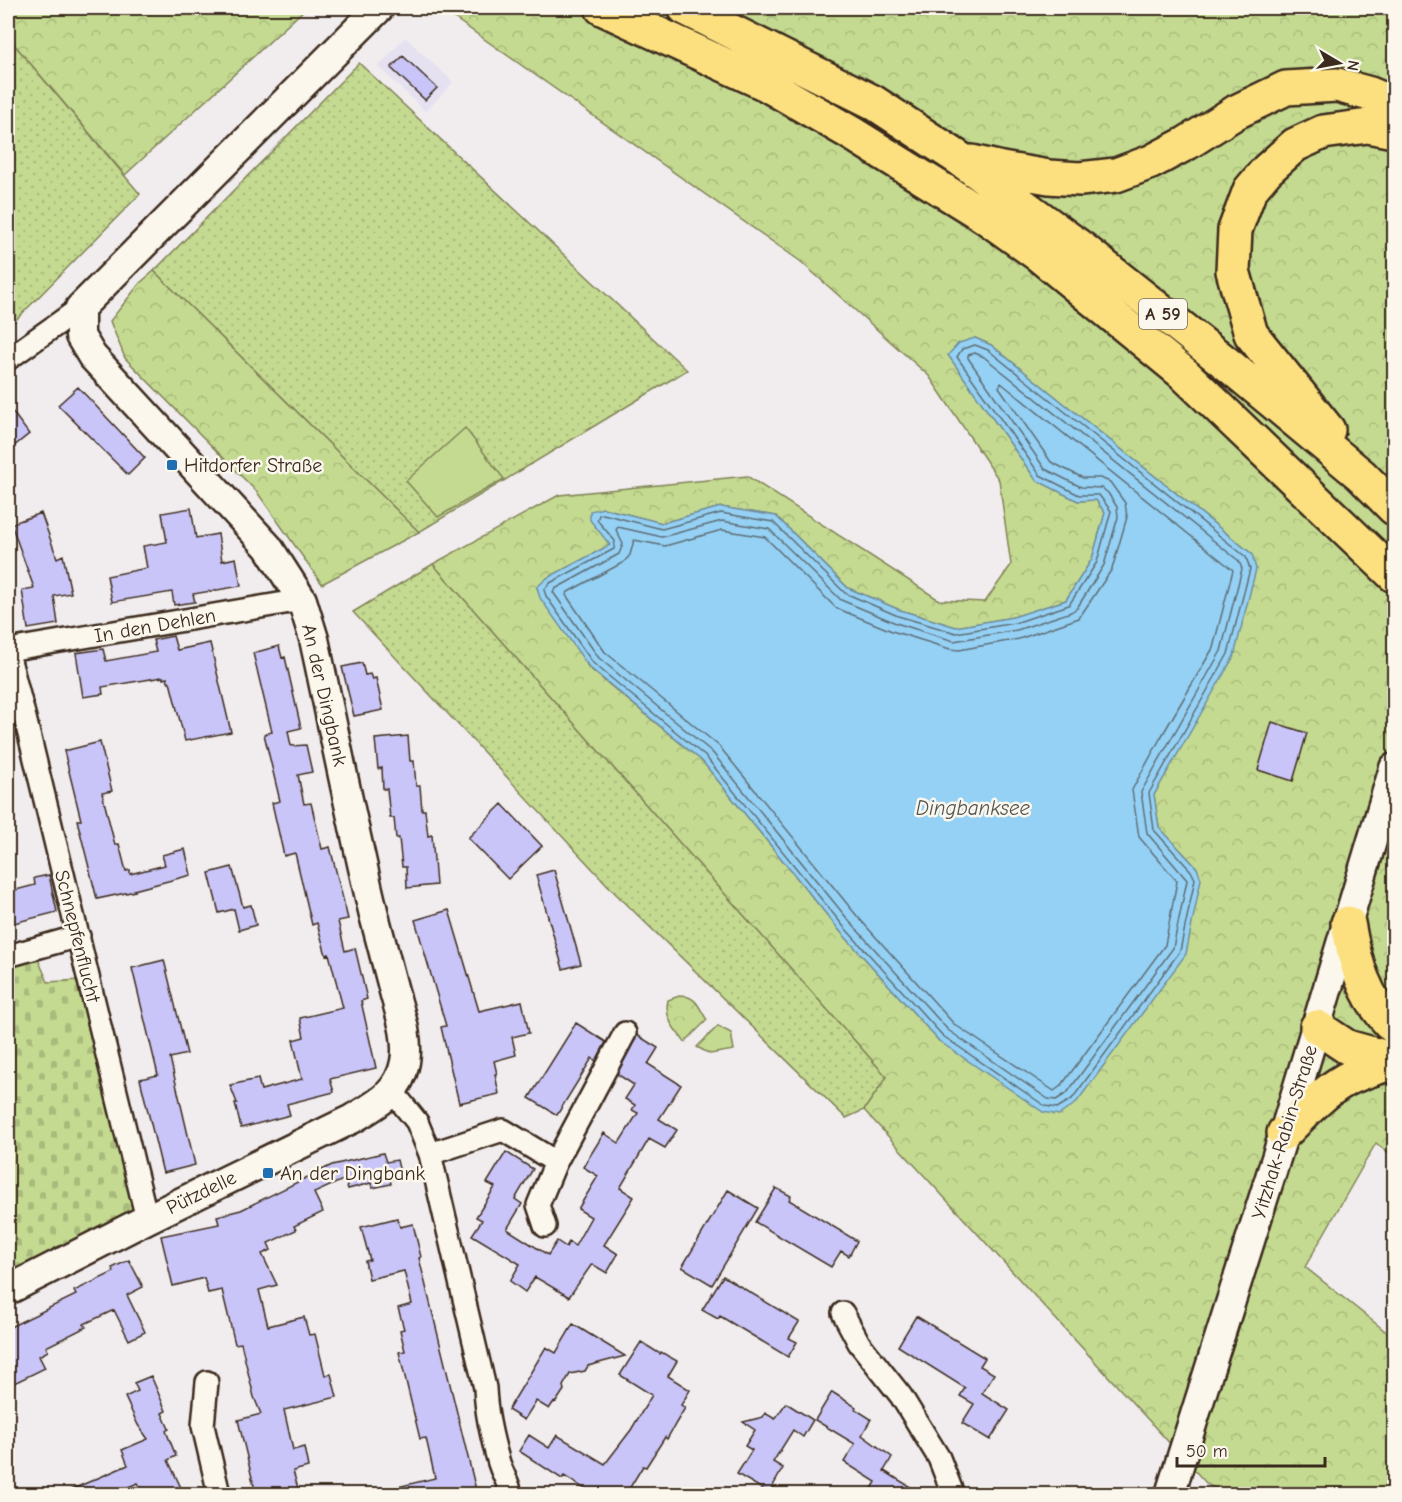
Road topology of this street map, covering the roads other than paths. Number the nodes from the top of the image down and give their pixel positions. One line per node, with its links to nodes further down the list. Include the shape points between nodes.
1 (379, 8): 7 (street)
2 (602, 8): 11 (highway, A 59, via 766,84 986,217 1183,373)
3 (685, 8): 6 (highway, A 59, via 873,102)
4 (1395, 104): 6 (highway, via 1337,85 1286,88 1151,162 1116,175 1049,177)
5 (1395, 130): 9 (highway, via 1368,126 1323,132 1294,145 1250,190 1235,230 1233,271 1251,334)
6 (960, 159): 9 (highway, A 59, via 1081,248)
7 (80, 308): 8 (street); 12 (street, An der Dingbank, via 80,336 92,356 268,547)
8 (8, 359)
9 (1361, 475): 10 (highway, A 59)
10 (1395, 507)
11 (1395, 575)
12 (302, 600): 13 (street, In den Dehlen); 23 (street, An der Dingbank, via 406,1043 401,1077)
13 (8, 651): 16 (street, Schnepfenflucht)
14 (1395, 768): 15 (street, Yitzhak-Rabin-Straße)
15 (1348, 923): 18 (street, Yitzhak-Rabin-Straße); 19 (highway, via 1363,984 1373,1003)
16 (79, 936): 17 (street); 29 (street, Schnepfenflucht)
17 (8, 956)
18 (1317, 1027): 21 (highway, via 1355,1024); 22 (highway, via 1347,1047); 26 (street, Yitzhak-Rabin-Straße)
19 (1395, 1027)
20 (625, 1033): 25 (street)
21 (1395, 1034)
22 (1395, 1061): 26 (highway, via 1336,1086)
23 (393, 1092): 27 (street, via 417,1122); 29 (street, Pützdelle, via 352,1119)
24 (609, 1103): 25 (street)
25 (587, 1107): 28 (street)
26 (1284, 1133): 37 (street, Yitzhak-Rabin-Straße)
27 (430, 1154): 28 (street, via 503,1130); 35 (street, via 485,1388 491,1433)
28 (556, 1162): 30 (street, via 538,1205)
29 (147, 1219): 31 (street, Pützdelle)
30 (545, 1226)
31 (8, 1290)
32 (843, 1313): 36 (street, via 859,1343 901,1396 939,1458)
33 (207, 1382): 34 (street, via 203,1426)
34 (219, 1494)
35 (511, 1494)
36 (953, 1494)
37 (1170, 1494)

